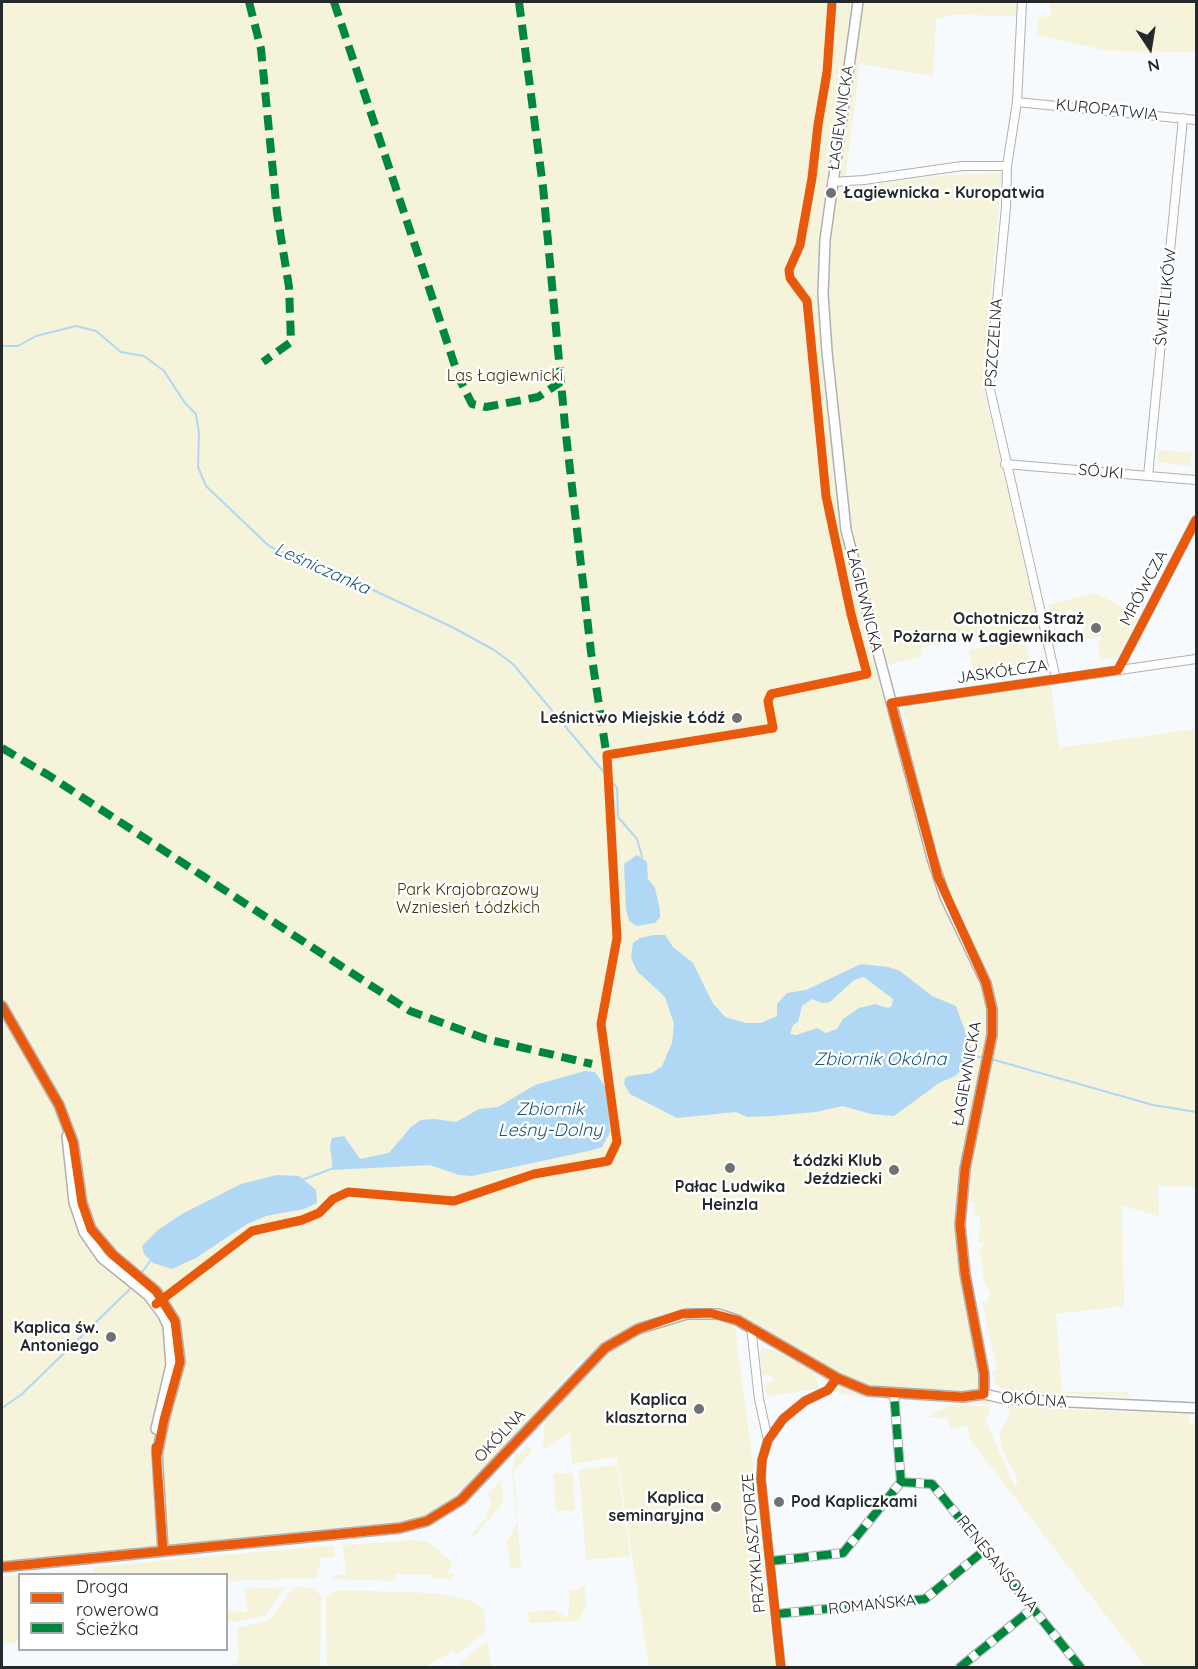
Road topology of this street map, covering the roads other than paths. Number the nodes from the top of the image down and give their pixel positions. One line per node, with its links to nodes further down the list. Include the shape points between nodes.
1 (858, 2): 7 (street, ŁAGIEWNICKA)
2 (1022, 2): 3 (street, PSZCZELNA)
3 (1017, 102): 4 (street, KUROPATWIA); 6 (street, PSZCZELNA)
4 (1183, 118): 5 (street, KUROPATWIA); 9 (street, ŚWIETLIKÓW)
5 (1197, 120)
6 (1007, 166): 7 (street, via 962,166); 8 (street, PSZCZELNA, via 988,386)
7 (832, 182): 15 (street, ŁAGIEWNICKA, via 823,294 840,490 846,530)
8 (1005, 464): 9 (street, SÓJKI); 14 (street, PSZCZELNA)
9 (1148, 476): 10 (street, SÓJKI)
10 (1197, 480)
11 (1197, 520): 13 (street, MRÓWCZA)
12 (1197, 659): 13 (street, JASKÓŁCZA)
13 (1118, 670): 14 (street, JASKÓŁCZA)
14 (1056, 679): 15 (street, JASKÓŁCZA)
15 (891, 703): 20 (street, ŁAGIEWNICKA, via 938,878 991,997 989,1051 965,1169 960,1225)
16 (2, 1006): 25 (street, via 53,1091 66,1124 74,1203 84,1232 102,1258 152,1299 168,1326 171,1365 157,1421)
17 (750, 1328): 18 (street, OKÓLNA); 22 (street, PRZYKLASZTORZE); 25 (street, OKÓLNA, via 718,1314 695,1313 623,1336 592,1359 461,1500 425,1522 400,1528)
18 (837, 1378): 19 (street, OKÓLNA, via 868,1391); 22 (street, PRZYKLASZTORZE, via 828,1390 789,1413)
19 (894, 1394): 20 (street, OKÓLNA); 23 (street)
20 (984, 1394): 21 (street, OKÓLNA, via 1006,1399)
21 (1197, 1408)
22 (768, 1440): 26 (street, PRZYKLASZTORZE, via 761,1472)
23 (902, 1482): 24 (street, RENESANSOWA, via 932,1484); 26 (street, via 843,1553)
24 (986, 1549): 28 (street, RENESANSOWA); 29 (street, ROMAŃSKA, via 925,1599)
25 (163, 1551): 27 (street, OKÓLNA)
26 (771, 1561): 29 (street, PRZYKLASZTORZE)
27 (2, 1567)
28 (1033, 1608): 31 (street); 32 (street, RENESANSOWA)
29 (776, 1614): 30 (street, PRZYKLASZTORZE)
30 (781, 1668)
31 (959, 1668)
32 (1081, 1668)

